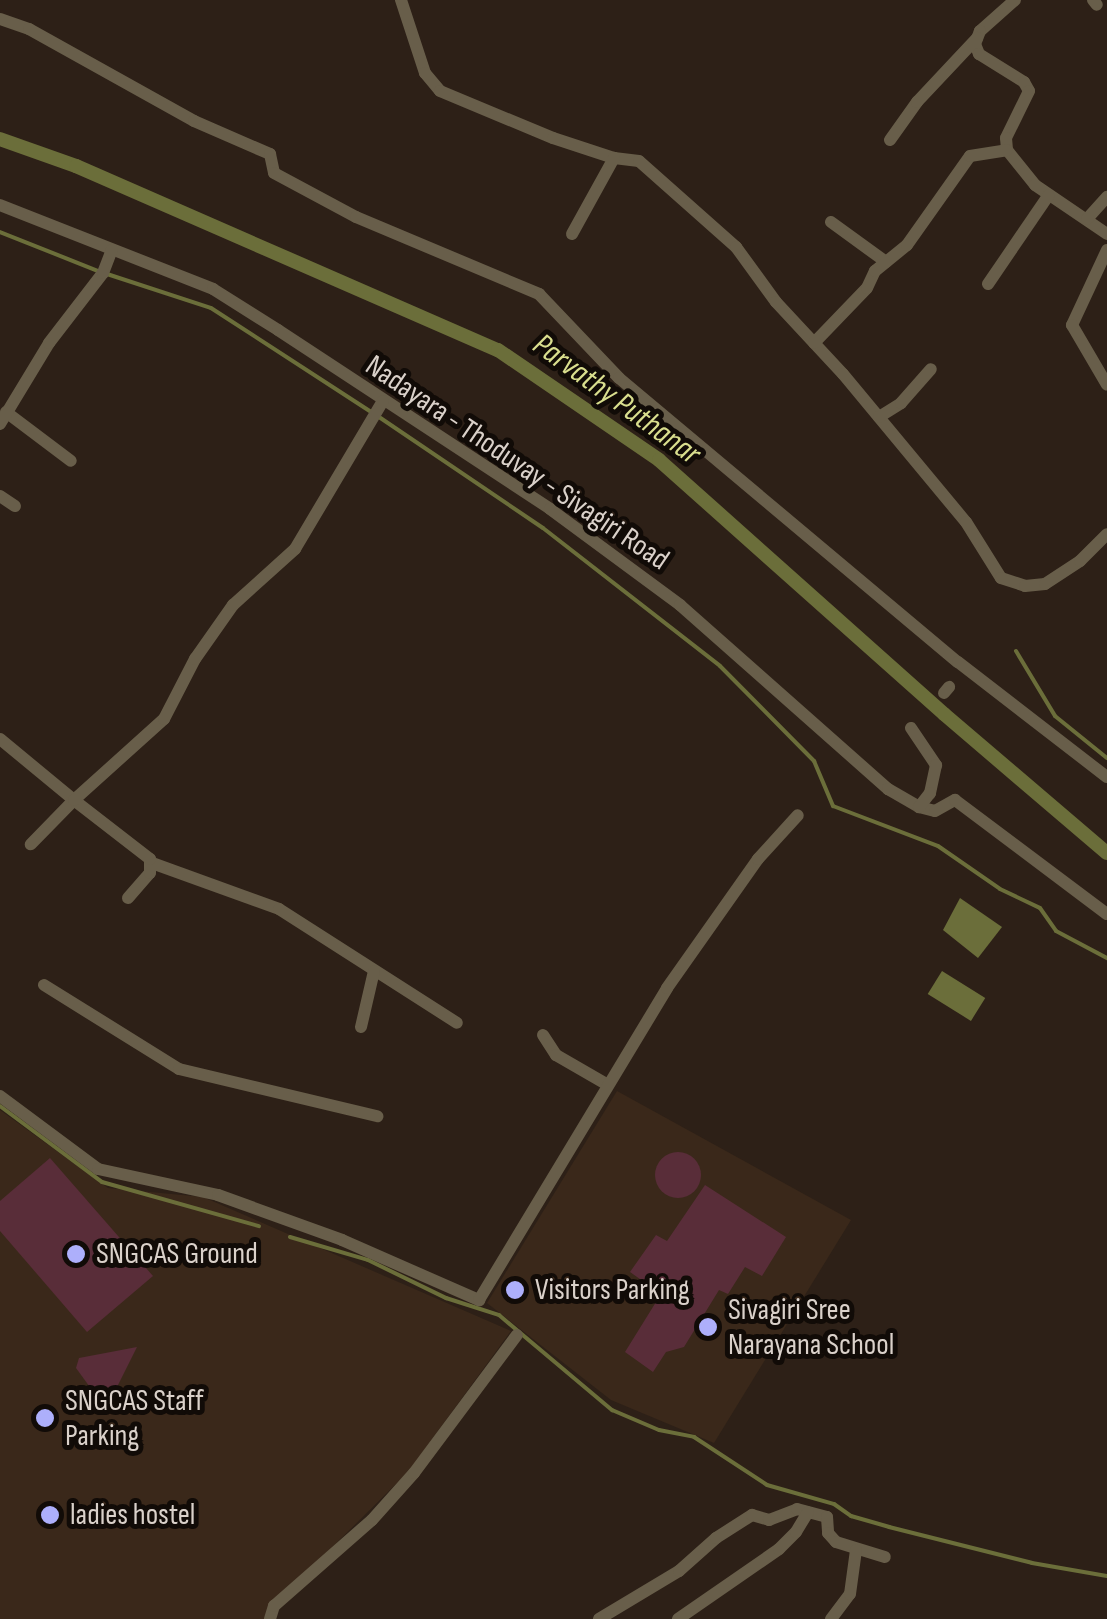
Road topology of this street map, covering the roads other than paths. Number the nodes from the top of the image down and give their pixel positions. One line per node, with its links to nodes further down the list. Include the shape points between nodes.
1 (401, 0): 7 (street, via 425,73 440,91)
2 (1015, 0): 4 (street)
3 (0, 19): 31 (street, via 270,154 274,173 356,216 539,294 618,378 958,662)
4 (978, 38): 5 (street); 6 (street, via 979,54 1029,91 1006,138)
5 (890, 140)
6 (1007, 150): 8 (street); 17 (street, via 970,156 928,218)
7 (614, 158): 13 (street); 19 (street, via 639,162 736,248)
8 (1048, 196): 11 (street); 18 (street)
9 (1107, 197): 11 (street)
10 (0, 206): 15 (street, Nadayara - Thoduvay - Sivagiri Road)
11 (1088, 219): 14 (street)
12 (831, 222): 17 (street)
13 (572, 234)
14 (1107, 234)
15 (112, 250): 22 (street, Nadayara - Thoduvay - Sivagiri Road, via 213,289); 24 (street)
16 (1107, 250): 21 (street, via 1072,324)
17 (886, 262): 19 (street)
18 (988, 284)
19 (814, 343): 23 (street)
20 (931, 370): 23 (street)
21 (1107, 384)
22 (382, 402): 32 (street, via 295,549 232,605 164,719); 33 (street, Nadayara - Thoduvay - Sivagiri Road, via 550,509 680,606 833,743)
23 (878, 417): 28 (street, via 966,522 1002,578 1046,584)
24 (3, 418): 25 (street)
25 (71, 462)
26 (0, 496): 27 (street)
27 (15, 506)
28 (1107, 534)
29 (911, 728): 33 (street, via 936,765)
30 (0, 739): 32 (street)
31 (1107, 776)
32 (74, 800): 35 (street); 36 (street)
33 (919, 807): 38 (street, via 935,811 954,800)
34 (798, 815): 44 (street, via 667,988)
35 (31, 844)
36 (152, 864): 37 (street); 39 (street, via 279,909)
37 (128, 898)
38 (1107, 914)
39 (374, 971): 41 (street); 42 (street)
40 (44, 984): 46 (street, via 178,1069)
41 (456, 1022)
42 (361, 1027)
43 (543, 1036): 44 (street, via 556,1055)
44 (608, 1085): 45 (street, via 479,1300 218,1195 98,1168)
45 (0, 1096)
46 (377, 1116)
47 (517, 1335): 51 (street, via 414,1474 274,1606)
48 (808, 1512): 49 (street, via 829,1518 829,1536); 52 (street, via 796,1509 769,1520 750,1516 679,1571); 53 (street, via 779,1548)
49 (856, 1550): 50 (street); 54 (street, via 850,1594)
50 (885, 1557)
51 (270, 1619)
52 (599, 1619)
53 (678, 1619)
54 (831, 1619)

